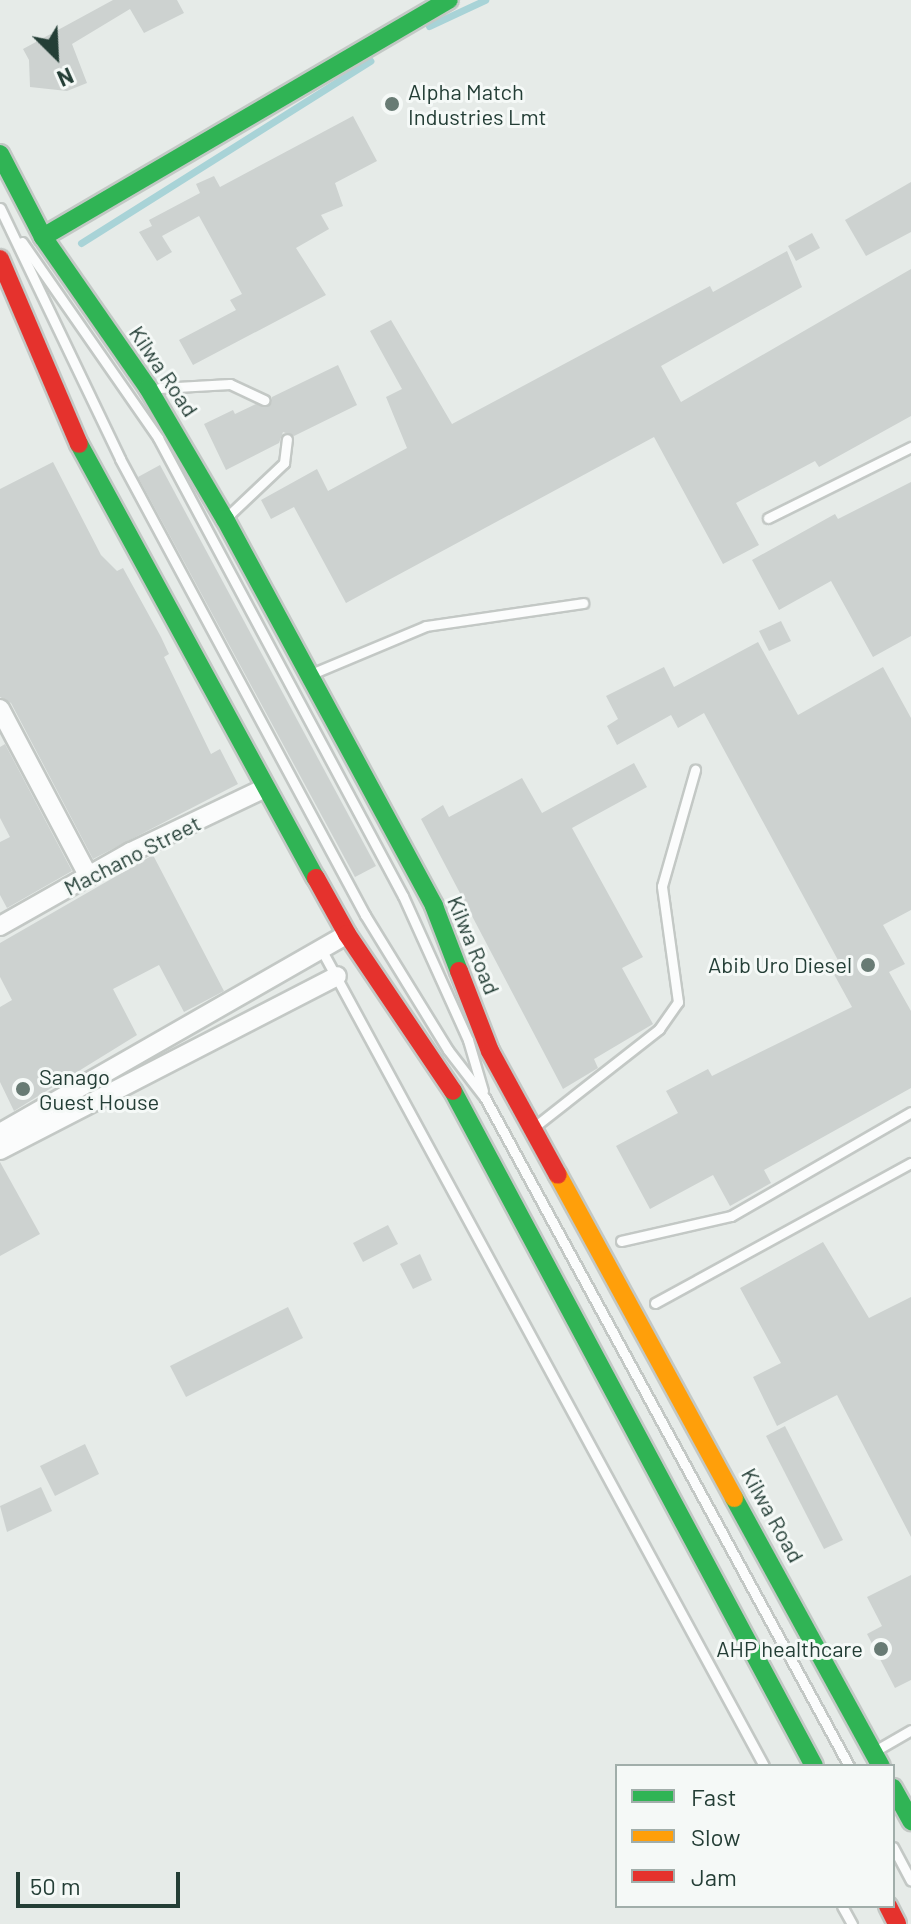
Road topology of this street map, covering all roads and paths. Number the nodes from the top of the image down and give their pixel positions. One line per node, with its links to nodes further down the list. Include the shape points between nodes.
1 (449, 0): 5 (main road)
2 (0, 154): 5 (main road, Kilwa Road)
3 (0, 208): 4 (lane)
4 (10, 227): 23 (lane, via 120,459 357,901 448,1050); 23 (lane, via 158,438 403,896 468,1040)
5 (43, 237): 7 (main road, Kilwa Road)
6 (0, 259): 17 (main road, via 30,323 52,389 93,472)
7 (148, 388): 8 (lane, via 230,384 246,386); 12 (main road, Kilwa Road)
8 (265, 400)
9 (287, 439): 12 (lane, via 284,463)
10 (911, 447): 11 (lane)
11 (768, 518)
12 (225, 519): 14 (main road, Kilwa Road)
13 (583, 603): 14 (lane, via 426,626)
14 (310, 676): 25 (main road, Kilwa Road, via 434,906 490,1051)
15 (0, 709): 18 (street)
16 (695, 770): 25 (lane, via 662,886 678,1002 659,1029)
17 (265, 788): 18 (street, Machano Street); 20 (main road)
18 (88, 875): 19 (street, Machano Street)
19 (0, 926)
20 (347, 934): 21 (street); 34 (main road, via 456,1096)
21 (321, 949): 22 (lane); 26 (street)
22 (337, 976): 27 (street); 33 (lane)
23 (485, 1098): 35 (lane)
24 (911, 1112): 29 (lane, via 731,1216)
25 (534, 1128): 32 (main road, Kilwa Road)
26 (0, 1133)
27 (0, 1150)
28 (911, 1163): 30 (lane)
29 (621, 1241)
30 (655, 1303)
31 (911, 1730): 32 (lane)
32 (878, 1759): 36 (lane)
33 (763, 1764)
34 (813, 1764)
35 (849, 1764)
36 (858, 1764)
37 (895, 1792): 38 (main road)
38 (911, 1821)
39 (895, 1851): 40 (lane)
40 (911, 1881)

